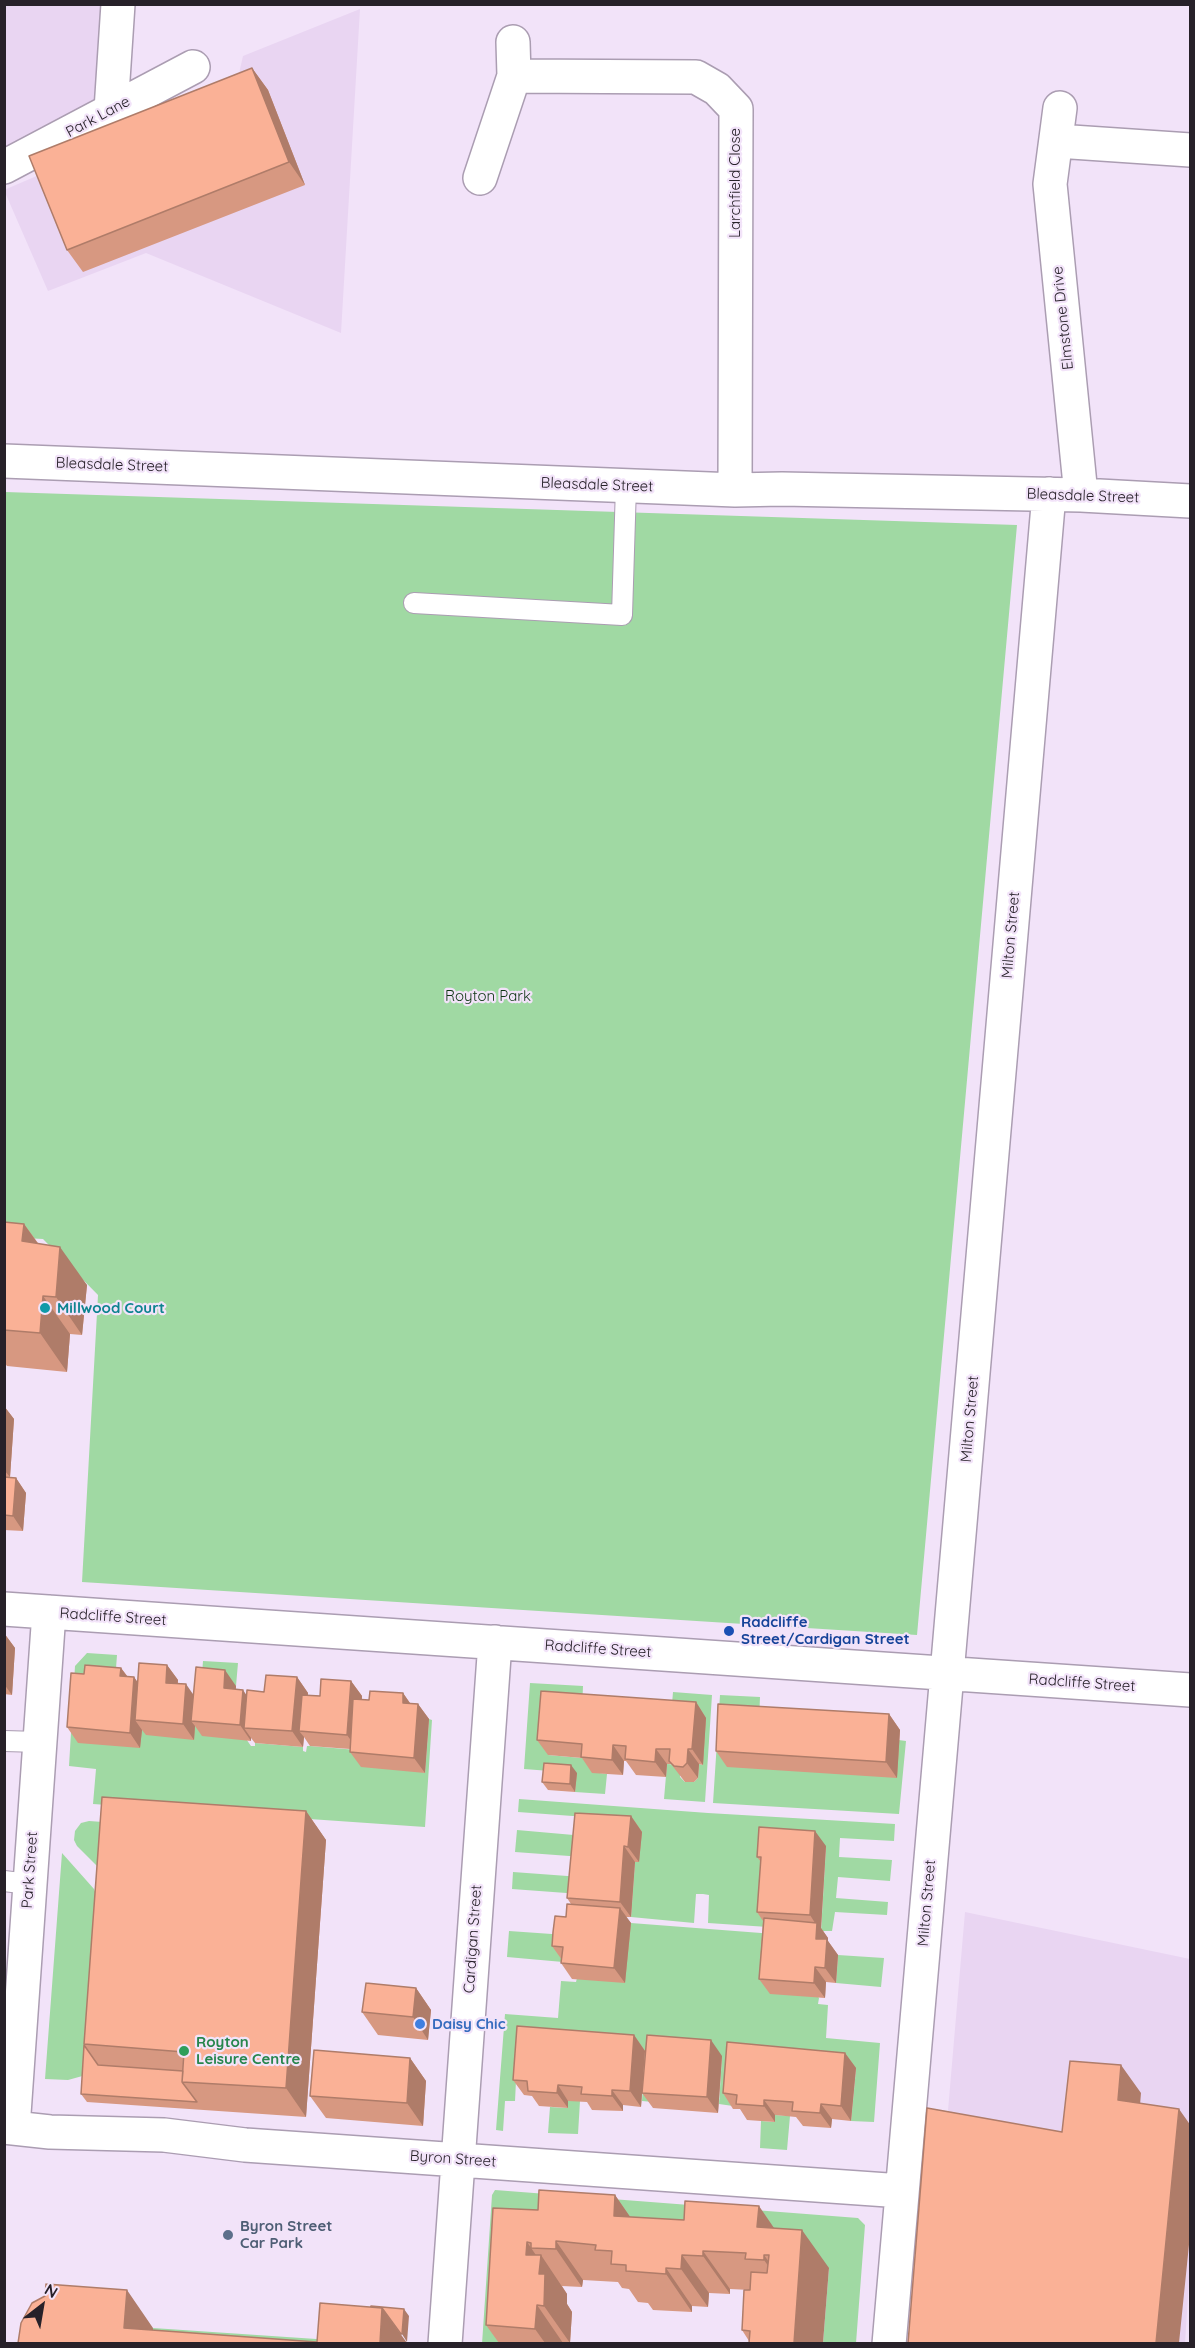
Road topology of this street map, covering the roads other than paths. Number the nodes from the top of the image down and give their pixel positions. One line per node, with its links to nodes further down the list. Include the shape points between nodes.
1 (117, 4): 6 (street)
2 (513, 42): 4 (street)
3 (193, 67): 6 (street, Park Lane)
4 (514, 76): 10 (street); 13 (street, Larchfield Close, via 696,77 717,89 736,109)
5 (1060, 108): 7 (street, Elmstone Drive)
6 (111, 110): 9 (street, Park Lane)
7 (1057, 141): 8 (street); 15 (street, Elmstone Drive, via 1050,184)
8 (1191, 150)
9 (4, 167)
10 (480, 178)
11 (4, 460): 12 (street, Bleasdale Street)
12 (626, 486): 13 (street, Bleasdale Street); 17 (lane, via 622,615)
13 (735, 490): 14 (street, Bleasdale Street)
14 (1050, 494): 15 (street, Bleasdale Street); 21 (street, Milton Street)
15 (1082, 495): 16 (street, Bleasdale Street)
16 (1191, 501)
17 (414, 603)
18 (4, 1609): 19 (street, Radcliffe Street)
19 (49, 1612): 20 (street, Radcliffe Street); 24 (street, Park Street)
20 (495, 1642): 21 (street, Radcliffe Street); 27 (street, Cardigan Street)
21 (947, 1673): 22 (street, Radcliffe Street); 28 (street, Milton Street)
22 (1191, 1690)
23 (4, 1741): 24 (lane)
24 (39, 1742): 25 (street, Park Street)
25 (17, 1883): 26 (street, Park Street)
26 (9, 2127): 27 (street, Byron Street, via 164,2135 245,2145)
27 (458, 2160): 28 (street, Byron Street); 29 (street, Cardigan Street)
28 (902, 2191): 30 (street, Milton Street)
29 (445, 2343)
30 (889, 2343)

